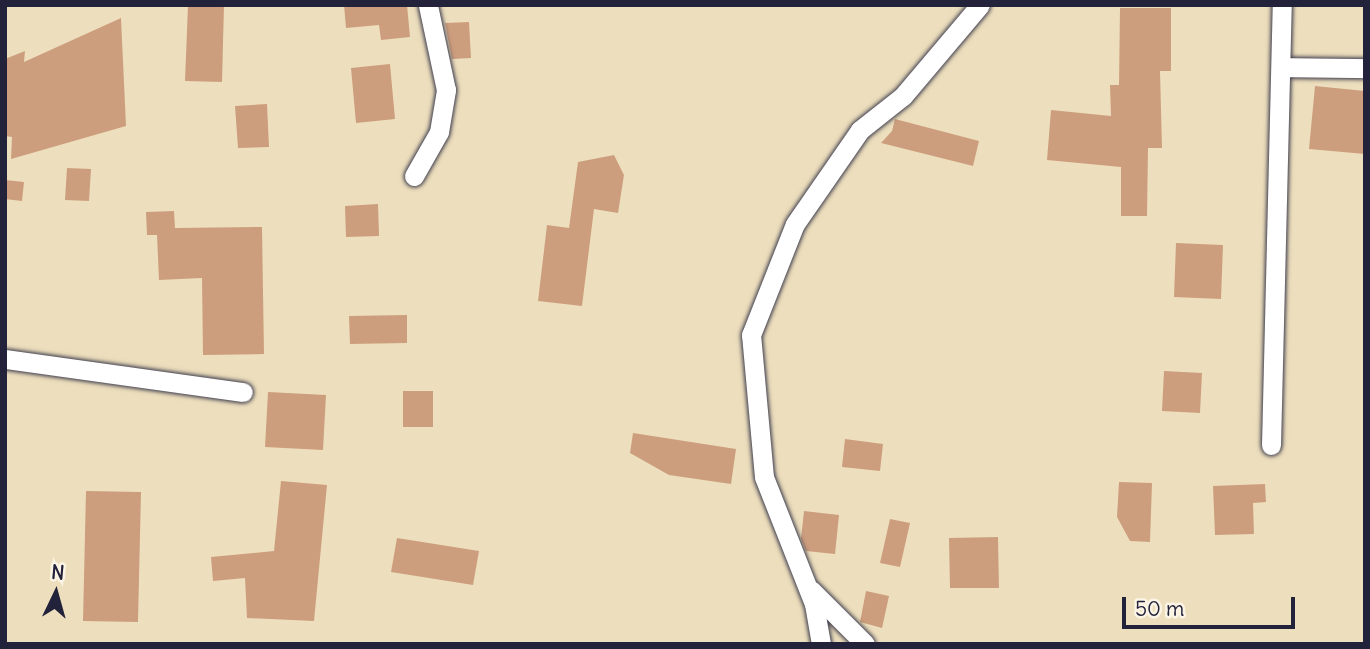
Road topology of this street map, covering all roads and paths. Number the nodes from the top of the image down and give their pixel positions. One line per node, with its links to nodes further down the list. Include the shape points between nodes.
1 (428, 5): 6 (street, via 445,98 439,132)
2 (980, 5): 10 (street, via 903,96 860,130 795,224 751,335 764,477)
3 (1282, 5): 4 (street)
4 (1281, 67): 5 (street); 9 (street)
5 (1365, 68)
6 (414, 176)
7 (5, 359): 8 (street)
8 (243, 392)
9 (1271, 445)
10 (807, 587): 11 (street); 12 (street)
11 (821, 644)
12 (865, 644)

